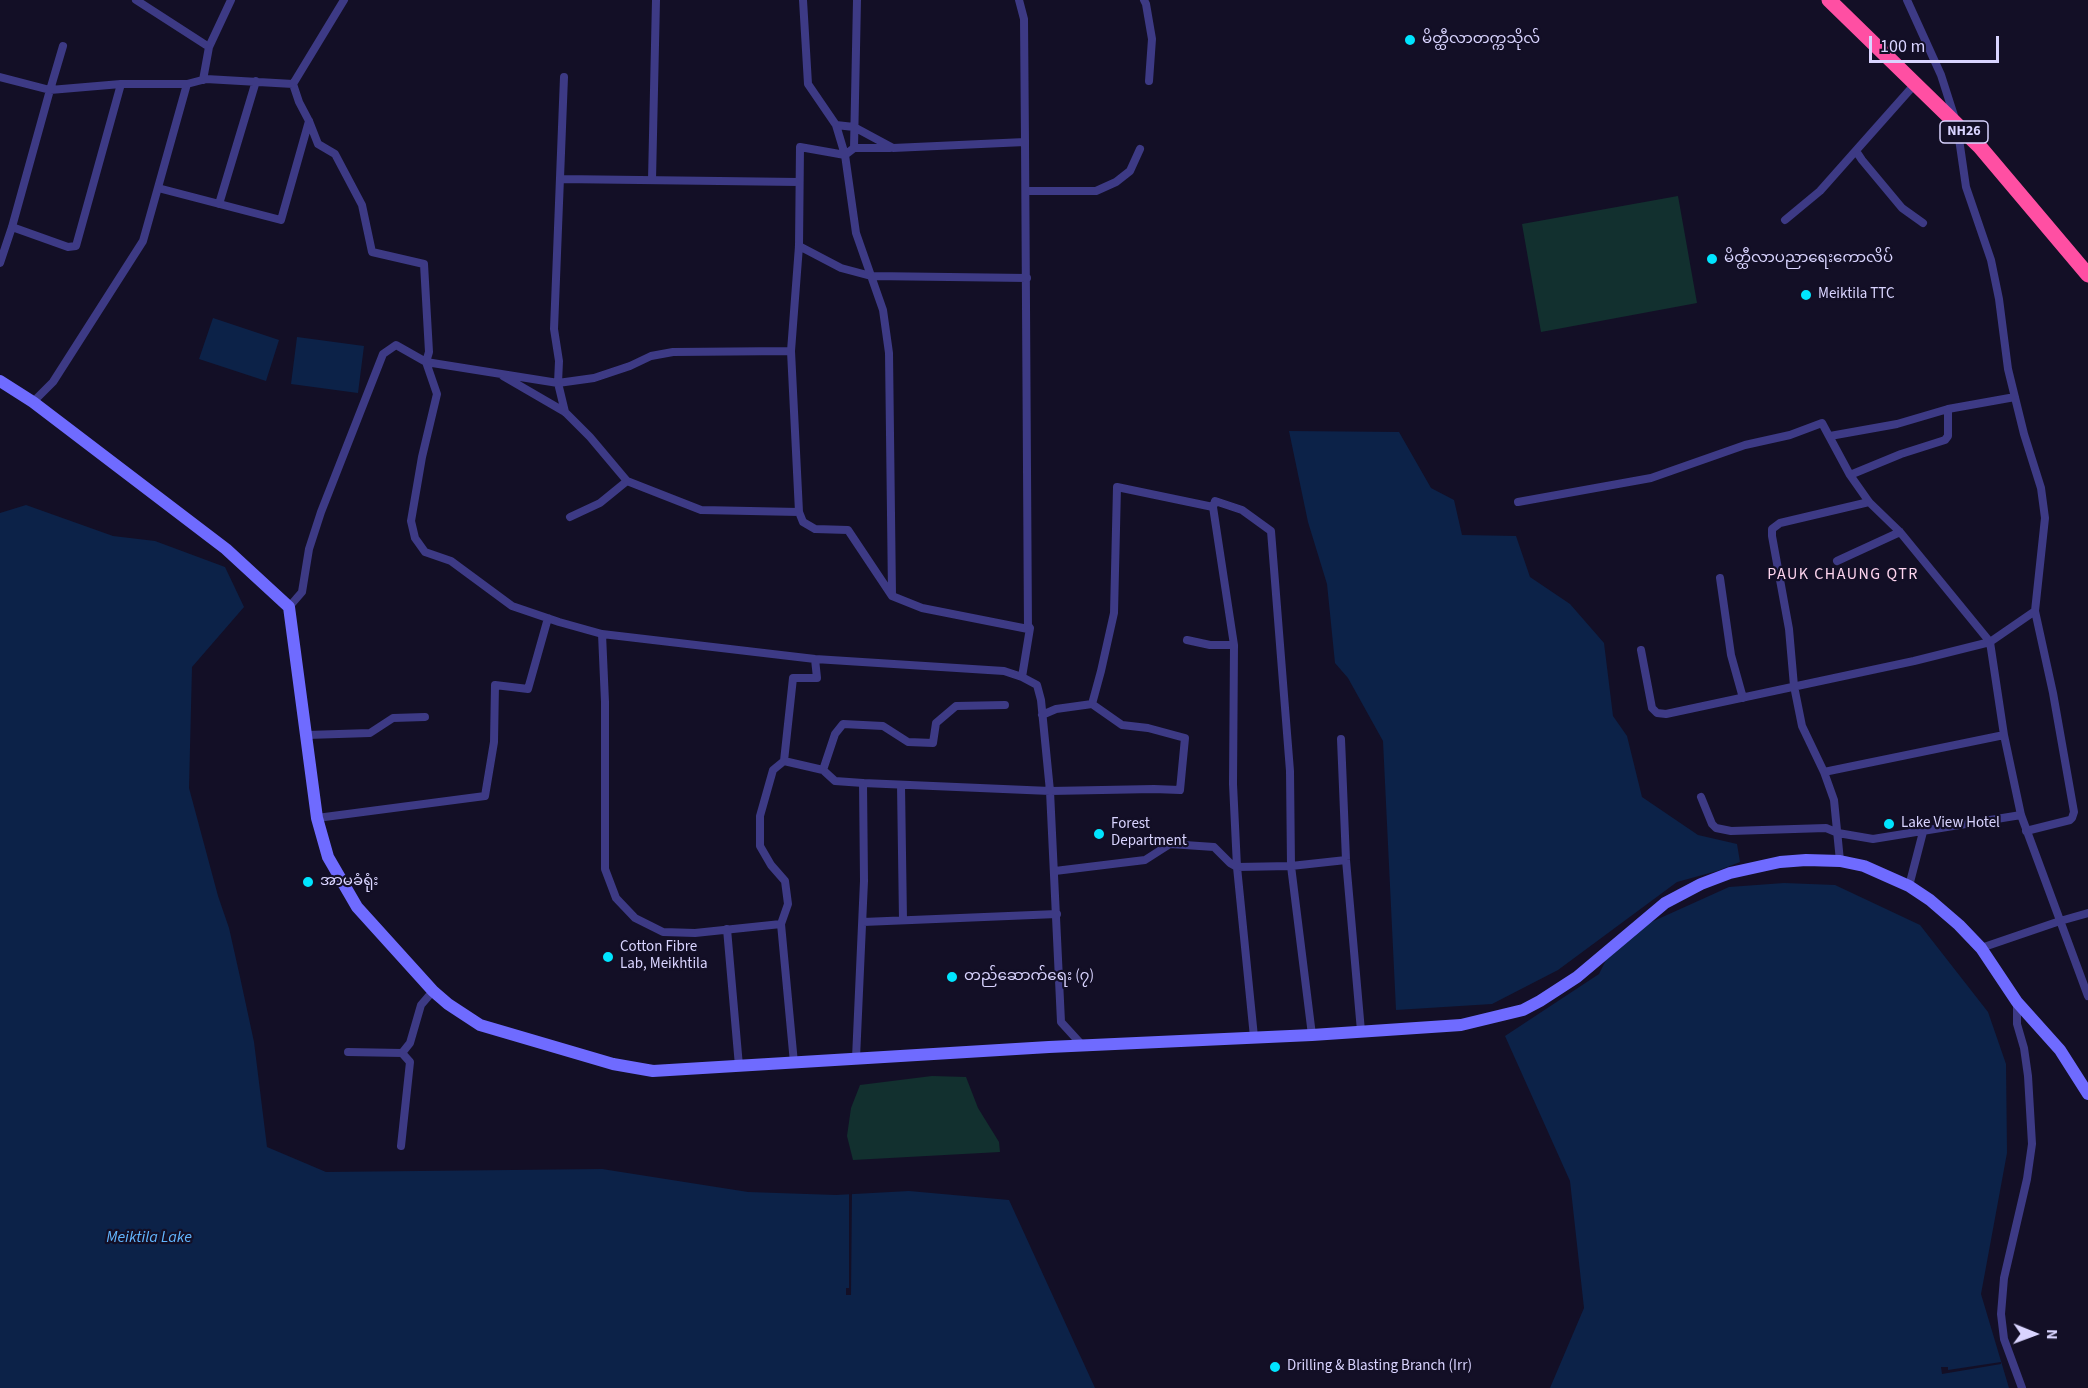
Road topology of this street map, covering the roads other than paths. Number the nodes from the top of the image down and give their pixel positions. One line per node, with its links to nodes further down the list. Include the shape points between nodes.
1 (136, 0): 12 (street)
2 (231, 0): 12 (street)
3 (344, 0): 20 (street)
4 (656, 0): 34 (street)
5 (803, 0): 24 (street, via 808,84)
6 (857, 0): 26 (street)
7 (1019, 0): 27 (street, via 1024,19)
8 (1144, 0): 17 (street, via 1152,39)
9 (1829, 0): 21 (highway, NH26)
10 (1907, 0): 25 (street, via 1941,75)
11 (63, 46): 22 (street)
12 (209, 47): 15 (street)
13 (0, 77): 22 (street)
14 (564, 77): 33 (street)
15 (203, 80): 16 (street); 19 (street)
16 (256, 81): 20 (street); 38 (street)
17 (1149, 81)
18 (121, 84): 19 (street); 22 (street); 41 (street, via 76,246 68,247)
19 (187, 84): 36 (street)
20 (293, 84): 23 (street)
21 (1915, 84): 25 (highway, NH26); 31 (street)
22 (50, 90): 41 (street)
23 (309, 121): 38 (street, via 281,220); 48 (street, via 318,144 335,154 362,205 372,252 424,264 429,352)
24 (836, 125): 26 (street); 32 (street)
25 (1957, 125): 44 (highway, NH26, via 1996,164); 52 (street, via 1966,187 1991,260)
26 (854, 127): 28 (street); 29 (street)
27 (1025, 142): 29 (street); 37 (street)
28 (854, 148): 29 (street); 32 (street)
29 (893, 148)
30 (1140, 149): 37 (street, via 1130,171 1096,191)
31 (1856, 151): 39 (street, via 1820,191); 40 (street, via 1902,208)
32 (845, 155): 35 (street, via 800,147); 45 (street, via 856,233)
33 (560, 179): 34 (street); 51 (street, via 554,329)
34 (652, 180): 35 (street)
35 (799, 182): 42 (street)
36 (158, 188): 38 (street); 53 (street, via 143,241 53,382)
37 (1026, 191): 46 (street)
38 (219, 204)
39 (1785, 220)
40 (1923, 223)
41 (12, 227): 43 (street)
42 (798, 246): 45 (street, via 841,268); 47 (street)
43 (0, 263)
44 (2088, 275)
45 (871, 276): 46 (street); 67 (street, via 883,310 888,353)
46 (1027, 278): 71 (street)
47 (791, 351): 51 (street, via 673,352 651,356 594,378); 62 (street)
48 (426, 362): 49 (street); 68 (street, via 396,345 383,354 321,512 309,549 302,592); 70 (street, via 437,394 411,521 415,538 425,552 451,561 512,606)
49 (497, 373): 51 (street); 55 (street)
50 (0, 381): 53 (street)
51 (558, 383): 55 (street)
52 (2015, 397): 54 (street); 69 (street, via 2041,488 2045,518)
53 (33, 402): 68 (street, via 226,549)
54 (1948, 409): 56 (street, via 1897,424); 57 (street, via 1946,440)
55 (565, 412): 58 (street)
56 (1830, 436): 57 (street); 59 (street, via 1822,423 1651,478)
57 (1850, 475): 60 (street)
58 (627, 482): 62 (street, via 701,510); 63 (street, via 600,503)
59 (1518, 502)
60 (1869, 502): 64 (street); 79 (street, via 1780,523 1772,529)
61 (1213, 507): 75 (street); 81 (street, via 1117,487 1114,613); 102 (street, via 1215,501 1242,510 1271,531 1290,771)
62 (799, 512): 67 (street, via 802,522 815,529 848,530)
63 (570, 517)
64 (1900, 532): 65 (street); 74 (street)
65 (1837, 561)
66 (1720, 578): 80 (street, via 1731,655)
67 (892, 597): 71 (street, via 922,608)
68 (289, 607): 85 (street)
69 (2035, 611): 74 (street); 97 (street, via 2073,812 2070,820)
70 (548, 618): 72 (street); 96 (street, via 528,689 495,685 494,742 485,796)
71 (1028, 629): 78 (street)
72 (602, 634): 77 (street); 112 (street, via 605,869 616,898 635,918 663,932)
73 (1187, 640): 75 (street)
74 (1990, 642): 79 (street); 86 (street)
75 (1234, 645): 103 (street)
76 (1641, 650): 80 (street, via 1652,708 1657,713 1688,711)
77 (815, 659): 78 (street, via 1004,671); 88 (street, via 817,678 793,678)
78 (1022, 676): 83 (street, via 1037,685)
79 (1794, 686): 80 (street); 90 (street, via 1802,726)
80 (1743, 698)
81 (1092, 704): 83 (street); 93 (street, via 1122,725 1185,738 1180,790)
82 (1005, 705): 89 (street, via 956,706 936,723 933,743 908,742 883,726 843,724 835,734)
83 (1042, 715): 93 (street)
84 (425, 717): 85 (street, via 393,718 370,733)
85 (307, 735): 96 (street)
86 (2004, 735): 90 (street); 95 (street)
87 (1341, 740): 100 (street)
88 (784, 761): 89 (street); 111 (street, via 773,770 760,816 760,846 785,881 788,904)
89 (823, 770): 91 (street, via 835,781)
90 (1824, 772): 99 (street, via 1834,800)
91 (863, 783): 92 (street); 110 (street)
92 (901, 785): 93 (street); 108 (street)
93 (1050, 791): 104 (street)
94 (1701, 797): 99 (street, via 1716,828 1826,828)
95 (2021, 815): 97 (street); 98 (street)
96 (317, 818): 114 (street, via 328,856 357,907)
97 (2026, 831): 109 (street)
98 (1923, 832): 99 (street, via 1873,839); 105 (street)
99 (1838, 833): 101 (street)
100 (1346, 860): 102 (street); 117 (street)
101 (1840, 861): 105 (street, via 1864,866); 117 (street, via 1780,862 1701,884 1665,903 1577,977 1523,1010 1461,1025)
102 (1291, 866): 103 (street); 118 (street)
103 (1237, 867): 104 (street, via 1214,847 1170,844 1145,860); 119 (street)
104 (1055, 871): 107 (street)
105 (1909, 886): 113 (street, via 1946,913)
106 (2088, 913): 109 (street)
107 (1056, 914): 108 (street); 120 (street, via 1061,1022)
108 (903, 920): 110 (street)
109 (2060, 921): 113 (street); 115 (street)
110 (863, 922): 123 (street)
111 (781, 924): 112 (street); 124 (street)
112 (727, 929): 125 (street)
113 (1981, 948): 116 (street)
114 (433, 991): 122 (street, via 421,1005 410,1043); 125 (street, via 480,1025 613,1064 653,1071)
115 (2088, 996)
116 (2016, 1002): 126 (street, via 2060,1050); 128 (street, via 2028,1076 2032,1144 2004,1278 2001,1314 2004,1339)
117 (1361, 1031): 118 (street)
118 (1312, 1035): 119 (street)
119 (1254, 1037): 120 (street)
120 (1082, 1045): 123 (street)
121 (348, 1052): 122 (street)
122 (402, 1053): 127 (street, via 410,1062)
123 (856, 1058): 124 (street)
124 (794, 1063): 125 (street)
125 (739, 1066)
126 (2088, 1094)
127 (402, 1146)
128 (2022, 1388)

